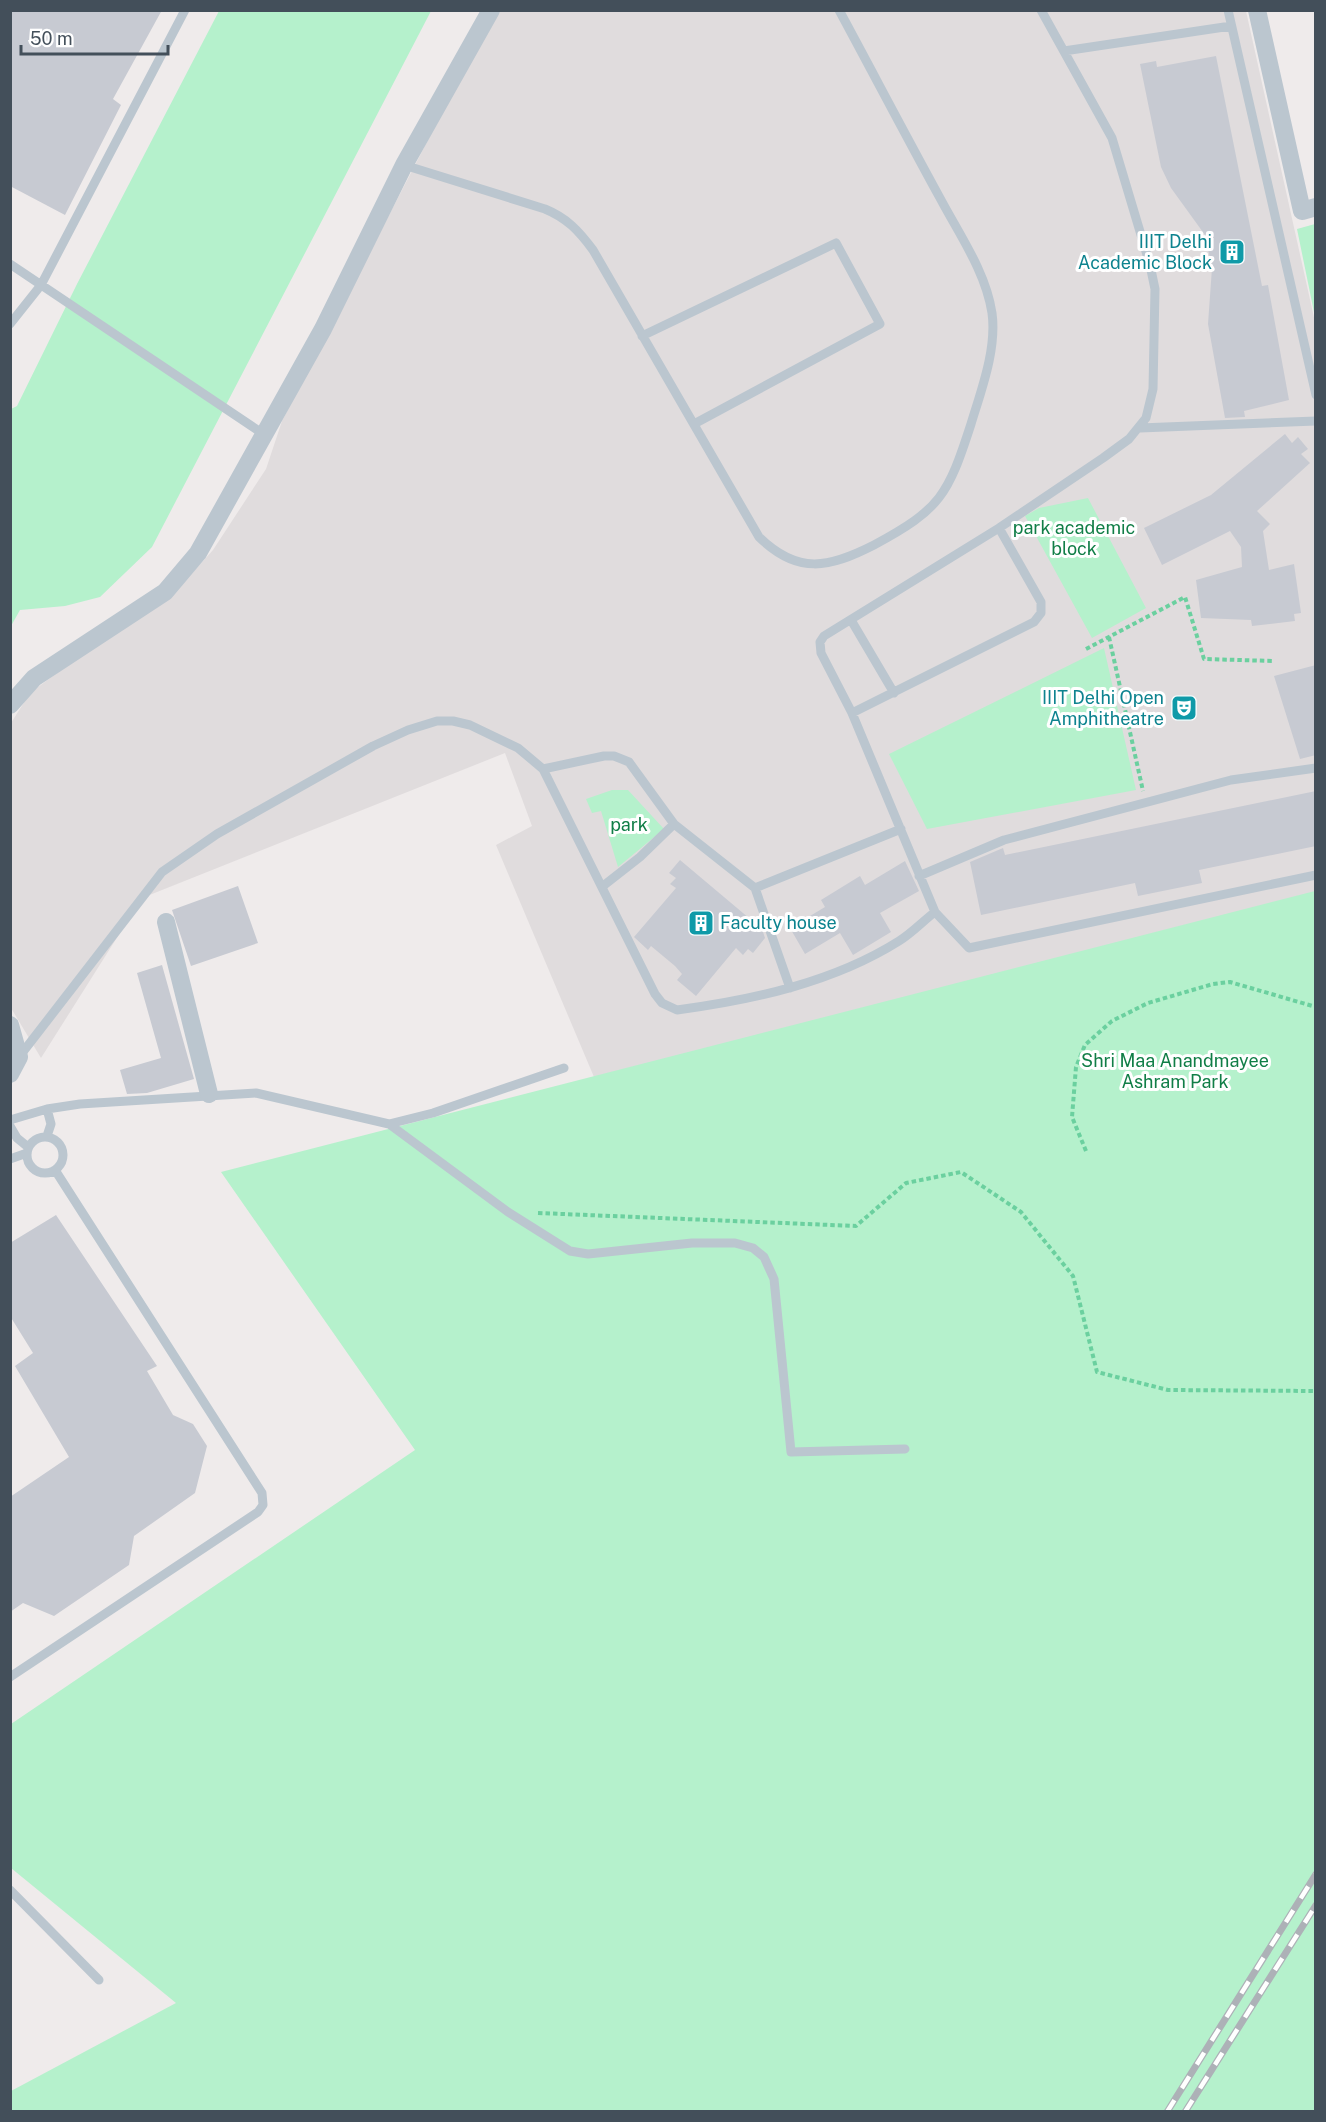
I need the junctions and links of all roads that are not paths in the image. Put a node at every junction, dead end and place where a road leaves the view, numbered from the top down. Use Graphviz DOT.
graph roads {
  1 [pos="185,10"];
  2 [pos="491,10"];
  3 [pos="839,10"];
  4 [pos="1041,10"];
  5 [pos="1228,10"];
  6 [pos="1257,10"];
  7 [pos="1232,26"];
  8 [pos="1064,51"];
  9 [pos="404,165"];
  10 [pos="1316,207"];
  11 [pos="10,264"];
  12 [pos="41,285"];
  13 [pos="10,324"];
  14 [pos="642,336"];
  15 [pos="1316,395"];
  16 [pos="1316,421"];
  17 [pos="694,424"];
  18 [pos="1140,428"];
  19 [pos="265,435"];
  20 [pos="999,528"];
  21 [pos="851,620"];
  22 [pos="894,693"];
  23 [pos="10,705"];
  24 [pos="852,713"];
  25 [pos="1316,768"];
  26 [pos="543,769"];
  27 [pos="674,824"];
  28 [pos="901,829"];
  29 [pos="1316,875"];
  30 [pos="919,876"];
  31 [pos="603,886"];
  32 [pos="755,888"];
  33 [pos="934,912"];
  34 [pos="166,922"];
  35 [pos="790,988"];
  36 [pos="10,1025"];
  37 [pos="19,1058"];
  38 [pos="564,1068"];
  39 [pos="10,1074"];
  40 [pos="209,1094"];
  41 [pos="47,1109"];
  42 [pos="10,1120"];
  43 [pos="389,1124"];
  44 [pos="10,1126"];
  45 [pos="47,1136"];
  46 [pos="28,1150"];
  47 [pos="10,1159"];
  48 [pos="55,1170"];
  49 [pos="905,1449"];
  50 [pos="10,1677"];
  51 [pos="10,1890"];
  52 [pos="99,1980"];
  1 -- 12 [label="lane"];
  2 -- 9 [label="street"];
  3 -- 17 [label="lane"];
  4 -- 8 [label="lane"];
  5 -- 7 [label="lane"];
  6 -- 10 [label="street"];
  7 -- 8 [label="lane"];
  7 -- 15 [label="lane"];
  8 -- 18 [label="lane"];
  9 -- 14 [label="lane"];
  9 -- 19 [label="street"];
  11 -- 12 [label="lane"];
  12 -- 13 [label="lane"];
  12 -- 19 [label="lane"];
  14 -- 17 [label="lane"];
  14 -- 17 [label="lane"];
  16 -- 18 [label="lane"];
  18 -- 20 [label="lane"];
  19 -- 23 [label="street"];
  20 -- 21 [label="lane"];
  20 -- 22 [label="lane"];
  21 -- 22 [label="lane"];
  21 -- 24 [label="lane"];
  22 -- 24 [label="lane"];
  24 -- 28 [label="lane"];
  25 -- 30 [label="lane"];
  26 -- 27 [label="lane"];
  26 -- 31 [label="lane"];
  26 -- 37 [label="lane"];
  27 -- 31 [label="lane"];
  27 -- 32 [label="lane"];
  28 -- 30 [label="lane"];
  28 -- 32 [label="lane"];
  29 -- 33 [label="lane"];
  30 -- 33 [label="lane"];
  31 -- 35 [label="lane"];
  32 -- 35 [label="lane"];
  33 -- 35 [label="lane"];
  34 -- 40 [label="street"];
  36 -- 37 [label="street"];
  37 -- 39 [label="street"];
  38 -- 43 [label="lane"];
  40 -- 41 [label="lane"];
  40 -- 43 [label="lane"];
  41 -- 42 [label="lane"];
  41 -- 45 [label="lane"];
  43 -- 49 [label="lane"];
  44 -- 46 [label="lane"];
  45 -- 46 [label="lane"];
  45 -- 48 [label="lane"];
  46 -- 47 [label="lane"];
  46 -- 48 [label="lane"];
  48 -- 50 [label="lane"];
  51 -- 52 [label="lane"];
}
